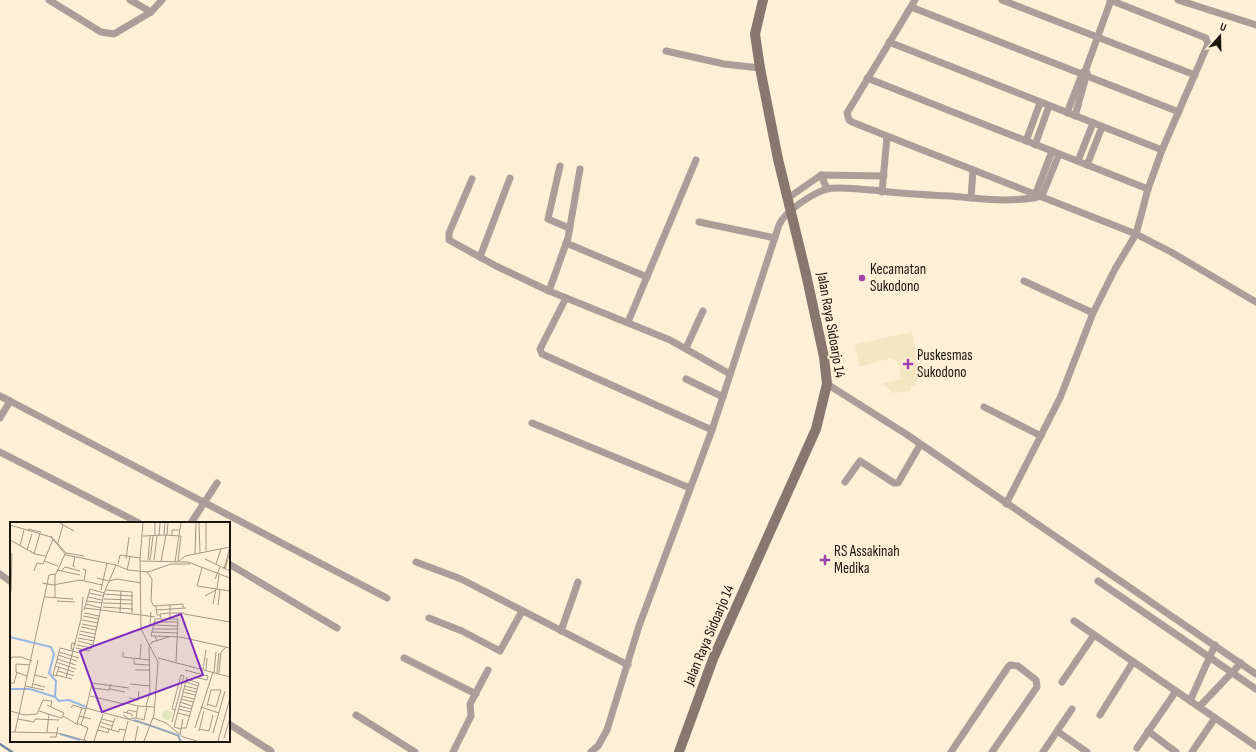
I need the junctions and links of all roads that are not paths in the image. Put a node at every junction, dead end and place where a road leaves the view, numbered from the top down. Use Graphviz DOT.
graph roads {
  1 [pos="49,0"];
  2 [pos="130,0"];
  3 [pos="162,0"];
  4 [pos="763,0"];
  5 [pos="915,0"];
  6 [pos="1002,0"];
  7 [pos="1110,0"];
  8 [pos="1178,0"];
  9 [pos="911,7"];
  10 [pos="151,12"];
  11 [pos="1256,25"];
  12 [pos="1098,38"];
  13 [pos="889,42"];
  14 [pos="666,51"];
  15 [pos="760,68"];
  16 [pos="1085,73"];
  17 [pos="1195,75"];
  18 [pos="868,78"];
  19 [pos="1040,102"];
  20 [pos="1049,106"];
  21 [pos="1179,112"];
  22 [pos="1067,113"];
  23 [pos="1075,116"];
  24 [pos="1093,123"];
  25 [pos="1102,127"];
  26 [pos="888,136"];
  27 [pos="1026,141"];
  28 [pos="1035,144"];
  29 [pos="1162,150"];
  30 [pos="1052,151"];
  31 [pos="1059,154"];
  32 [pos="696,160"];
  33 [pos="1078,161"];
  34 [pos="1087,165"];
  35 [pos="560,166"];
  36 [pos="580,169"];
  37 [pos="973,170"];
  38 [pos="820,175"];
  39 [pos="866,176"];
  40 [pos="884,176"];
  41 [pos="510,178"];
  42 [pos="472,179"];
  43 [pos="827,189"];
  44 [pos="865,189"];
  45 [pos="1148,189"];
  46 [pos="882,192"];
  47 [pos="1037,196"];
  48 [pos="788,198"];
  49 [pos="971,198"];
  50 [pos="791,210"];
  51 [pos="699,222"];
  52 [pos="569,228"];
  53 [pos="1136,234"];
  54 [pos="775,238"];
  55 [pos="566,243"];
  56 [pos="480,257"];
  57 [pos="646,277"];
  58 [pos="1024,281"];
  59 [pos="549,291"];
  60 [pos="566,298"];
  61 [pos="1256,302"];
  62 [pos="703,311"];
  63 [pos="1093,313"];
  64 [pos="628,322"];
  65 [pos="686,348"];
  66 [pos="730,374"];
  67 [pos="686,379"];
  68 [pos="827,384"];
  69 [pos="0,396"];
  70 [pos="723,397"];
  71 [pos="10,401"];
  72 [pos="984,407"];
  73 [pos="0,418"];
  74 [pos="532,423"];
  75 [pos="712,430"];
  76 [pos="1041,436"];
  77 [pos="920,445"];
  78 [pos="0,452"];
  79 [pos="845,482"];
  80 [pos="217,483"];
  81 [pos="690,488"];
  82 [pos="203,503"];
  83 [pos="1006,504"];
  84 [pos="137,522"];
  85 [pos="192,522"];
  86 [pos="416,562"];
  87 [pos="230,565"];
  88 [pos="0,574"];
  89 [pos="10,581"];
  90 [pos="1098,581"];
  91 [pos="578,582"];
  92 [pos="387,598"];
  93 [pos="522,611"];
  94 [pos="429,618"];
  95 [pos="1074,621"];
  96 [pos="337,628"];
  97 [pos="560,631"];
  98 [pos="1094,635"];
  99 [pos="1215,645"];
  100 [pos="404,658"];
  101 [pos="1209,658"];
  102 [pos="1133,662"];
  103 [pos="1241,663"];
  104 [pos="628,665"];
  105 [pos="488,670"];
  106 [pos="1232,673"];
  107 [pos="1256,674"];
  108 [pos="1062,682"];
  109 [pos="1256,689"];
  110 [pos="1176,691"];
  111 [pos="476,694"];
  112 [pos="1190,701"];
  113 [pos="1199,707"];
  114 [pos="1072,709"];
  115 [pos="356,715"];
  116 [pos="1100,715"];
  117 [pos="1215,718"];
  118 [pos="230,725"];
  119 [pos="1057,731"];
  120 [pos="1148,731"];
  121 [pos="1256,746"];
  122 [pos="1137,748"];
  123 [pos="271,751"];
  124 [pos="415,752"];
  125 [pos="453,752"];
  126 [pos="591,752"];
  127 [pos="679,752"];
  128 [pos="951,752"];
  129 [pos="992,752"];
  130 [pos="1043,752"];
  131 [pos="1087,752"];
  132 [pos="1176,752"];
  133 [pos="1192,752"];
  1 -- 10 [label="street"];
  2 -- 10 [label="street"];
  3 -- 10 [label="street"];
  4 -- 15 [label="main road, Jalan Raya Sidoarjo 14"];
  5 -- 9 [label="street"];
  6 -- 12 [label="street"];
  7 -- 12 [label="street"];
  7 -- 17 [label="street"];
  8 -- 11 [label="street"];
  9 -- 13 [label="street"];
  9 -- 16 [label="street"];
  12 -- 16 [label="street"];
  12 -- 17 [label="street"];
  13 -- 18 [label="street"];
  13 -- 19 [label="street"];
  14 -- 15 [label="street"];
  15 -- 48 [label="main road, Jalan Raya Sidoarjo 14"];
  16 -- 21 [label="street"];
  16 -- 22 [label="street"];
  16 -- 23 [label="street"];
  17 -- 21 [label="street"];
  18 -- 26 [label="street"];
  18 -- 27 [label="street"];
  19 -- 20 [label="street"];
  19 -- 27 [label="street"];
  20 -- 22 [label="street"];
  20 -- 28 [label="street"];
  21 -- 29 [label="street"];
  22 -- 23 [label="street"];
  23 -- 24 [label="street"];
  24 -- 25 [label="street"];
  24 -- 33 [label="street"];
  25 -- 29 [label="street"];
  25 -- 34 [label="street"];
  26 -- 37 [label="street"];
  26 -- 40 [label="street"];
  27 -- 28 [label="street"];
  28 -- 30 [label="street"];
  29 -- 45 [label="street"];
  30 -- 31 [label="street"];
  30 -- 47 [label="street"];
  31 -- 33 [label="street"];
  31 -- 47 [label="street"];
  32 -- 57 [label="street"];
  33 -- 34 [label="street"];
  34 -- 45 [label="street"];
  35 -- 52 [label="street"];
  36 -- 52 [label="street"];
  37 -- 47 [label="street"];
  37 -- 49 [label="street"];
  38 -- 39 [label="street"];
  38 -- 43 [label="street"];
  38 -- 48 [label="street"];
  39 -- 40 [label="street"];
  39 -- 44 [label="street"];
  40 -- 46 [label="street"];
  41 -- 56 [label="street"];
  42 -- 56 [label="street"];
  43 -- 44 [label="street"];
  43 -- 50 [label="street"];
  44 -- 46 [label="street"];
  45 -- 53 [label="street"];
  46 -- 49 [label="street"];
  47 -- 49 [label="street"];
  47 -- 53 [label="street"];
  48 -- 50 [label="main road, Jalan Raya Sidoarjo 14"];
  50 -- 54 [label="street"];
  50 -- 68 [label="main road, Jalan Raya Sidoarjo 14"];
  51 -- 54 [label="street"];
  52 -- 55 [label="street"];
  53 -- 61 [label="street"];
  53 -- 63 [label="street"];
  54 -- 66 [label="street"];
  55 -- 57 [label="street"];
  55 -- 59 [label="street"];
  56 -- 59 [label="street"];
  57 -- 64 [label="street"];
  58 -- 63 [label="street"];
  59 -- 60 [label="street"];
  60 -- 64 [label="street"];
  60 -- 75 [label="street"];
  62 -- 65 [label="street"];
  63 -- 76 [label="street"];
  64 -- 65 [label="street"];
  65 -- 66 [label="street"];
  66 -- 70 [label="street"];
  67 -- 70 [label="street"];
  68 -- 77 [label="street"];
  68 -- 127 [label="main road, Jalan Raya Sidoarjo 14"];
  69 -- 71 [label="street"];
  70 -- 75 [label="street"];
  71 -- 73 [label="street"];
  71 -- 82 [label="street"];
  72 -- 76 [label="street"];
  74 -- 81 [label="street"];
  75 -- 81 [label="street"];
  76 -- 83 [label="street"];
  77 -- 79 [label="street"];
  77 -- 83 [label="street"];
  78 -- 84 [label="street"];
  80 -- 82 [label="street"];
  81 -- 104 [label="street"];
  82 -- 85 [label="street"];
  82 -- 92 [label="street"];
  83 -- 99 [label="street"];
  86 -- 93 [label="street"];
  87 -- 96 [label="street"];
  88 -- 89 [label="street"];
  90 -- 101 [label="street"];
  91 -- 97 [label="street"];
  93 -- 94 [label="street"];
  93 -- 97 [label="street"];
  95 -- 98 [label="street"];
  97 -- 104 [label="street"];
  98 -- 102 [label="street"];
  98 -- 108 [label="street"];
  99 -- 101 [label="street"];
  99 -- 103 [label="street"];
  100 -- 111 [label="street"];
  101 -- 106 [label="street"];
  101 -- 112 [label="street"];
  102 -- 110 [label="street"];
  102 -- 116 [label="street"];
  103 -- 106 [label="street"];
  103 -- 107 [label="street"];
  104 -- 126 [label="street"];
  105 -- 111 [label="street"];
  106 -- 109 [label="street"];
  106 -- 113 [label="street"];
  110 -- 112 [label="street"];
  110 -- 120 [label="street"];
  111 -- 125 [label="street"];
  112 -- 113 [label="street"];
  113 -- 117 [label="street"];
  114 -- 119 [label="street"];
  115 -- 124 [label="street"];
  117 -- 121 [label="street"];
  117 -- 133 [label="street"];
  118 -- 123 [label="street"];
  119 -- 130 [label="street"];
  119 -- 131 [label="street"];
  120 -- 122 [label="street"];
  120 -- 132 [label="street"];
  128 -- 129 [label="street"];
}
